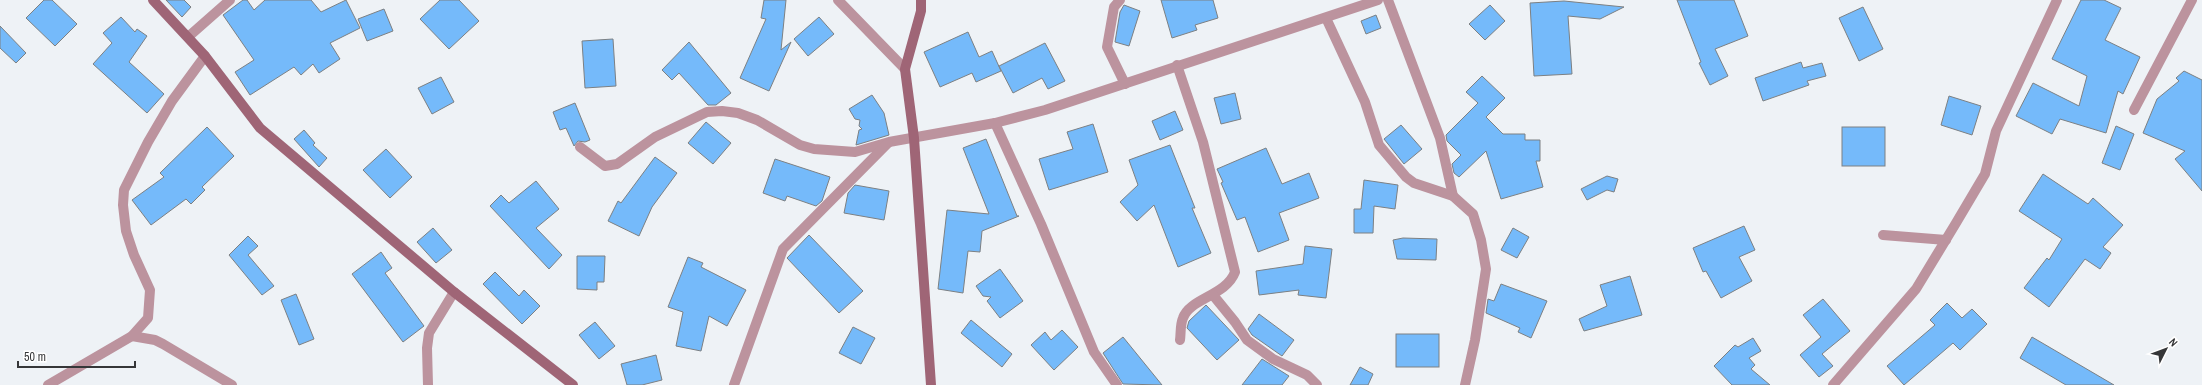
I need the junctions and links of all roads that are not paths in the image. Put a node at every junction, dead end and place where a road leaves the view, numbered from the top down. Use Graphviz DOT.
graph roads {
  1 [pos="153,0"];
  2 [pos="230,0"];
  3 [pos="838,0"];
  4 [pos="921,0"];
  5 [pos="1120,0"];
  6 [pos="1378,0"];
  7 [pos="1388,0"];
  8 [pos="2057,0"];
  9 [pos="2192,0"];
  10 [pos="1326,18"];
  11 [pos="188,37"];
  12 [pos="205,56"];
  13 [pos="1177,65"];
  14 [pos="905,69"];
  15 [pos="1126,84"];
  16 [pos="2134,110"];
  17 [pos="995,123"];
  18 [pos="914,138"];
  19 [pos="889,142"];
  20 [pos="580,147"];
  21 [pos="1453,196"];
  22 [pos="1883,235"];
  23 [pos="1946,240"];
  24 [pos="454,292"];
  25 [pos="1213,295"];
  26 [pos="148,318"];
  27 [pos="132,336"];
  28 [pos="147,338"];
  29 [pos="1180,340"];
  30 [pos="48,385"];
  31 [pos="232,385"];
  32 [pos="428,385"];
  33 [pos="573,385"];
  34 [pos="734,385"];
  35 [pos="931,385"];
  36 [pos="1117,385"];
  37 [pos="1317,385"];
  38 [pos="1465,385"];
  39 [pos="1833,385"];
  1 -- 11 [label="street"];
  2 -- 11 [label="street"];
  3 -- 14 [label="street"];
  4 -- 14 [label="street"];
  5 -- 15 [label="street"];
  6 -- 10 [label="street"];
  7 -- 21 [label="street"];
  8 -- 23 [label="street"];
  9 -- 16 [label="street"];
  10 -- 13 [label="street"];
  10 -- 21 [label="street"];
  11 -- 12 [label="street"];
  12 -- 24 [label="street"];
  12 -- 26 [label="street"];
  13 -- 15 [label="street"];
  13 -- 25 [label="street"];
  14 -- 18 [label="street"];
  15 -- 17 [label="street"];
  17 -- 18 [label="street"];
  17 -- 36 [label="street"];
  18 -- 19 [label="street"];
  18 -- 35 [label="street"];
  19 -- 20 [label="street"];
  19 -- 34 [label="street"];
  21 -- 38 [label="street"];
  22 -- 23 [label="street"];
  23 -- 39 [label="street"];
  24 -- 32 [label="street"];
  24 -- 33 [label="street"];
  25 -- 29 [label="street"];
  25 -- 37 [label="street"];
  26 -- 27 [label="street"];
  26 -- 28 [label="street"];
  27 -- 28 [label="street"];
  27 -- 30 [label="street"];
  28 -- 31 [label="street"];
}
